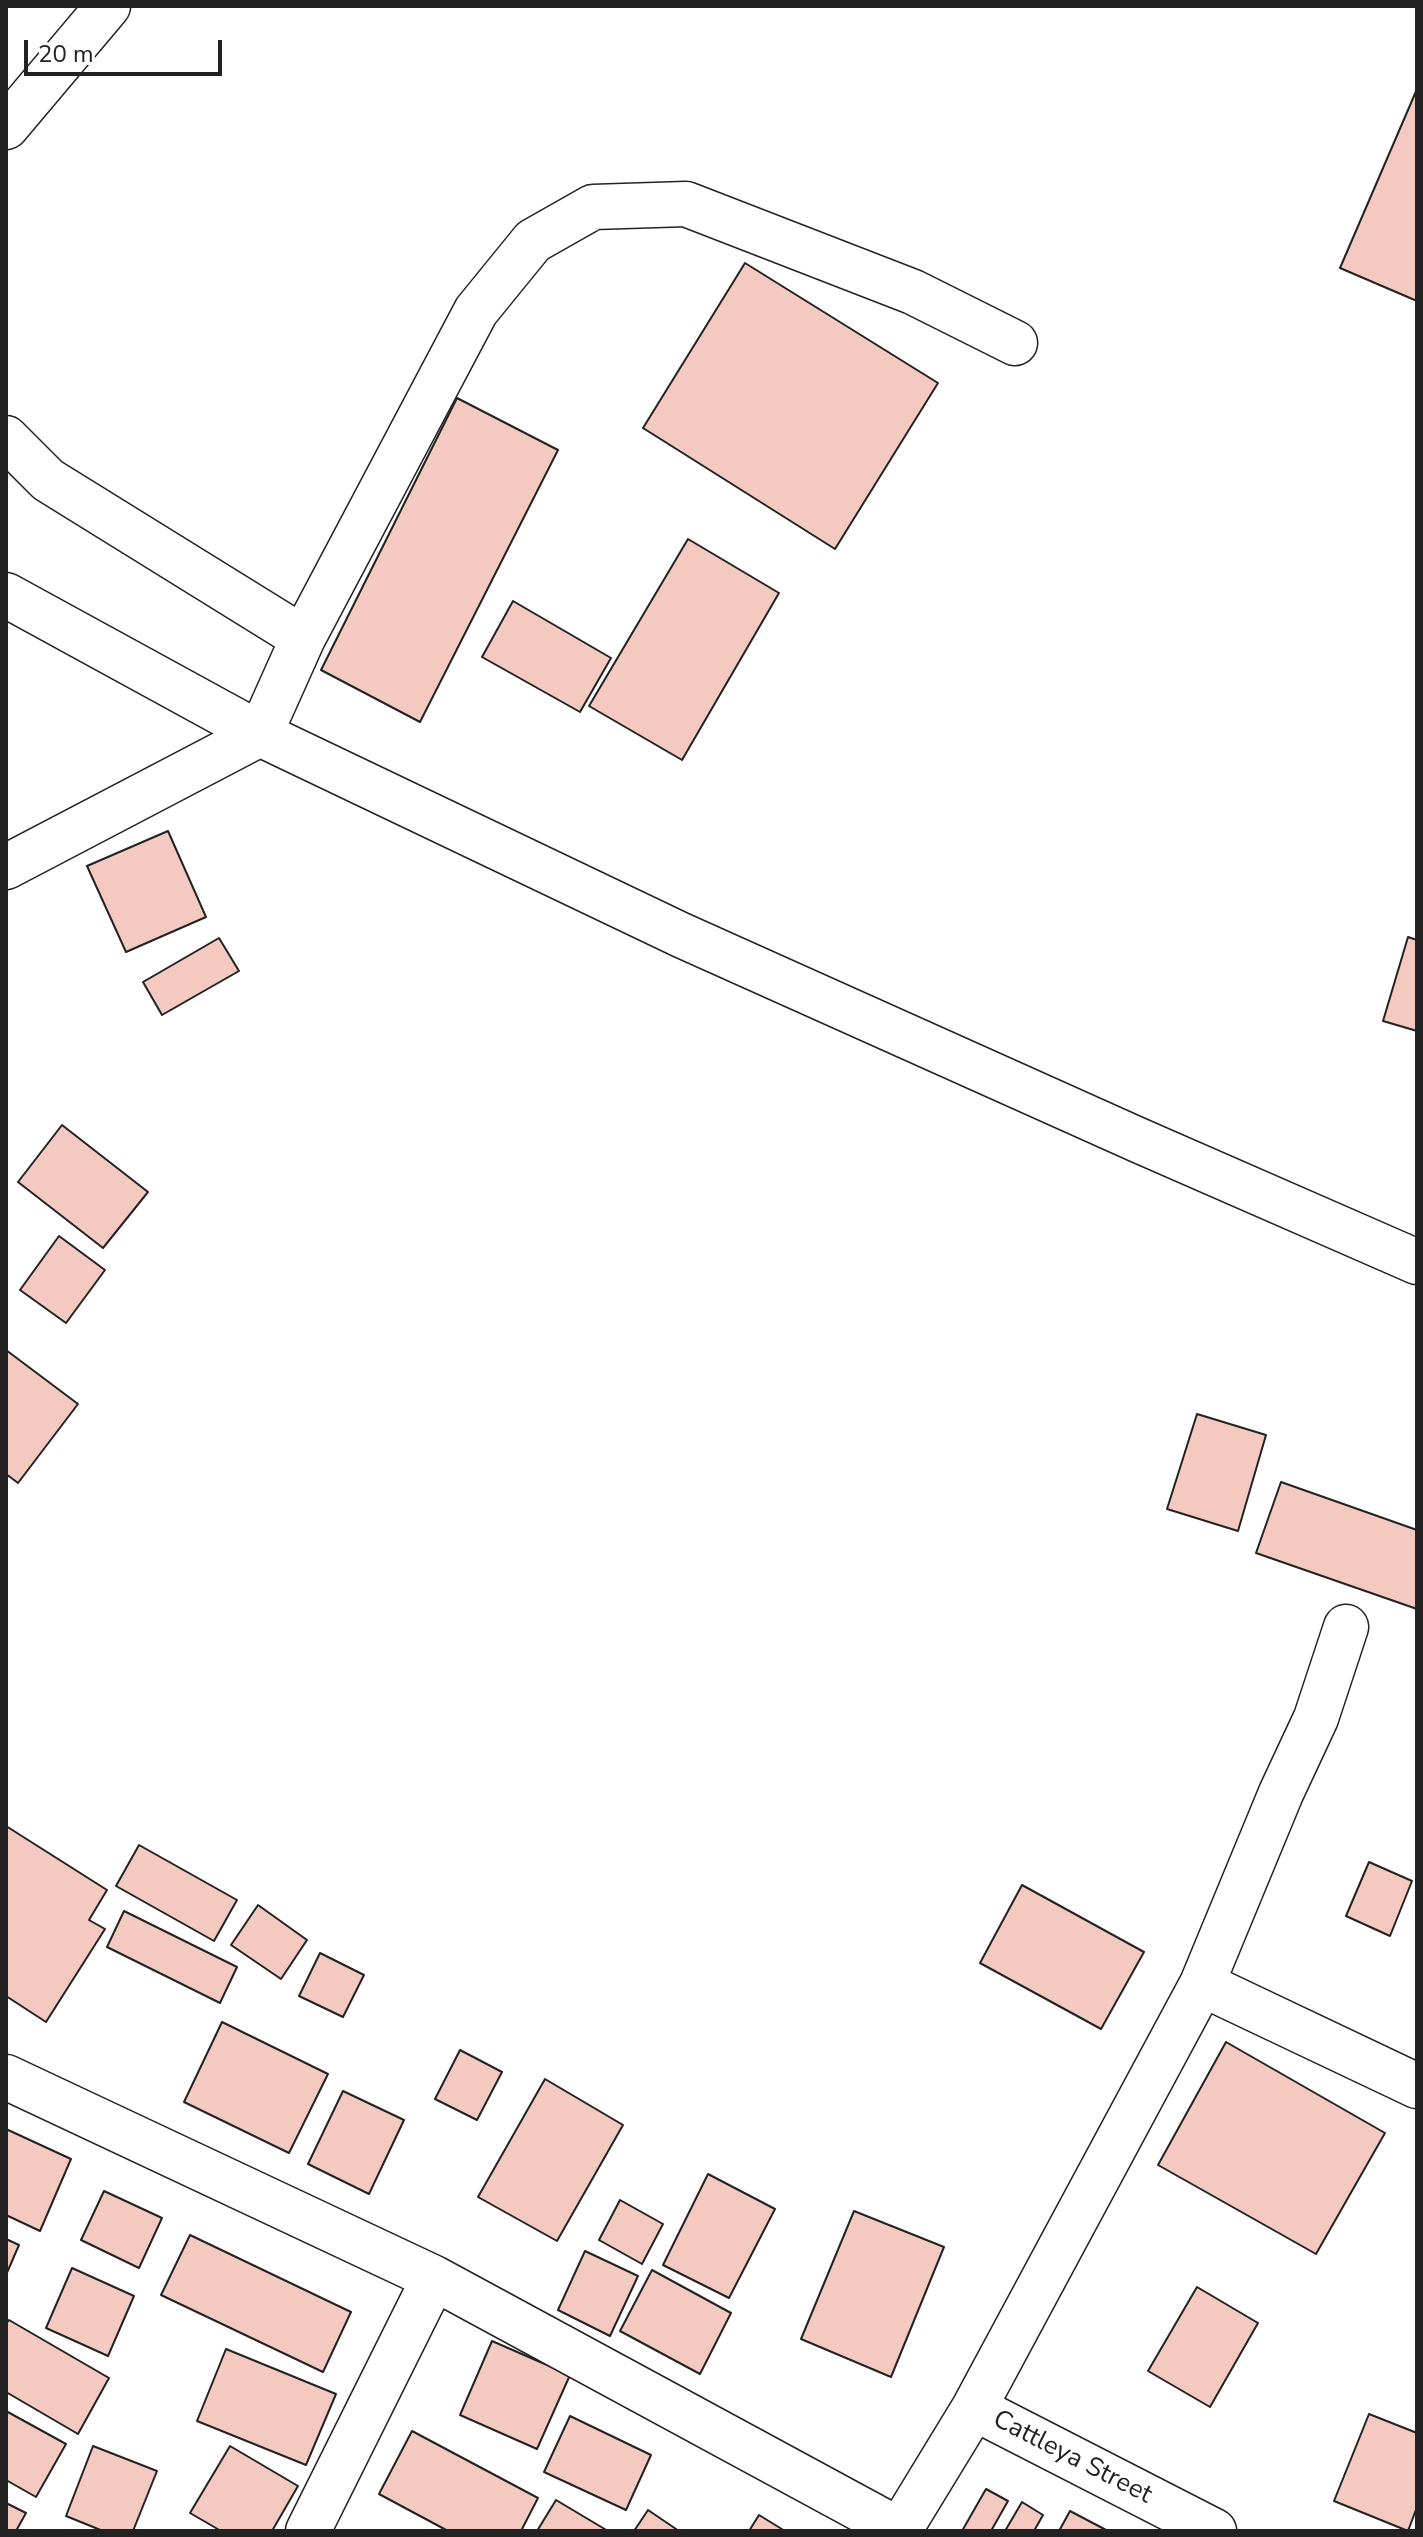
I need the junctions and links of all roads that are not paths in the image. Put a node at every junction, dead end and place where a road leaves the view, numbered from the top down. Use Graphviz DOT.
graph roads {
  1 [pos="108,6"];
  2 [pos="6,127"];
  3 [pos="1015,343"];
  4 [pos="6,438"];
  5 [pos="6,595"];
  6 [pos="303,638"];
  7 [pos="260,734"];
  8 [pos="6,867"];
  9 [pos="1417,1262"];
  10 [pos="1346,1627"];
  11 [pos="1202,1984"];
  12 [pos="6,2077"];
  13 [pos="1417,2086"];
  14 [pos="434,2278"];
  15 [pos="974,2408"];
  16 [pos="308,2531"];
  17 [pos="899,2531"];
  18 [pos="1214,2531"];
  1 -- 2 [label="street"];
  3 -- 6 [label="street"];
  4 -- 6 [label="street"];
  5 -- 7 [label="street"];
  6 -- 7 [label="street"];
  7 -- 8 [label="street"];
  7 -- 9 [label="street"];
  10 -- 11 [label="street"];
  11 -- 13 [label="street"];
  11 -- 15 [label="street"];
  12 -- 14 [label="street"];
  14 -- 16 [label="street"];
  14 -- 17 [label="street"];
  15 -- 17 [label="street"];
  15 -- 18 [label="street, Cattleya Street"];
}
